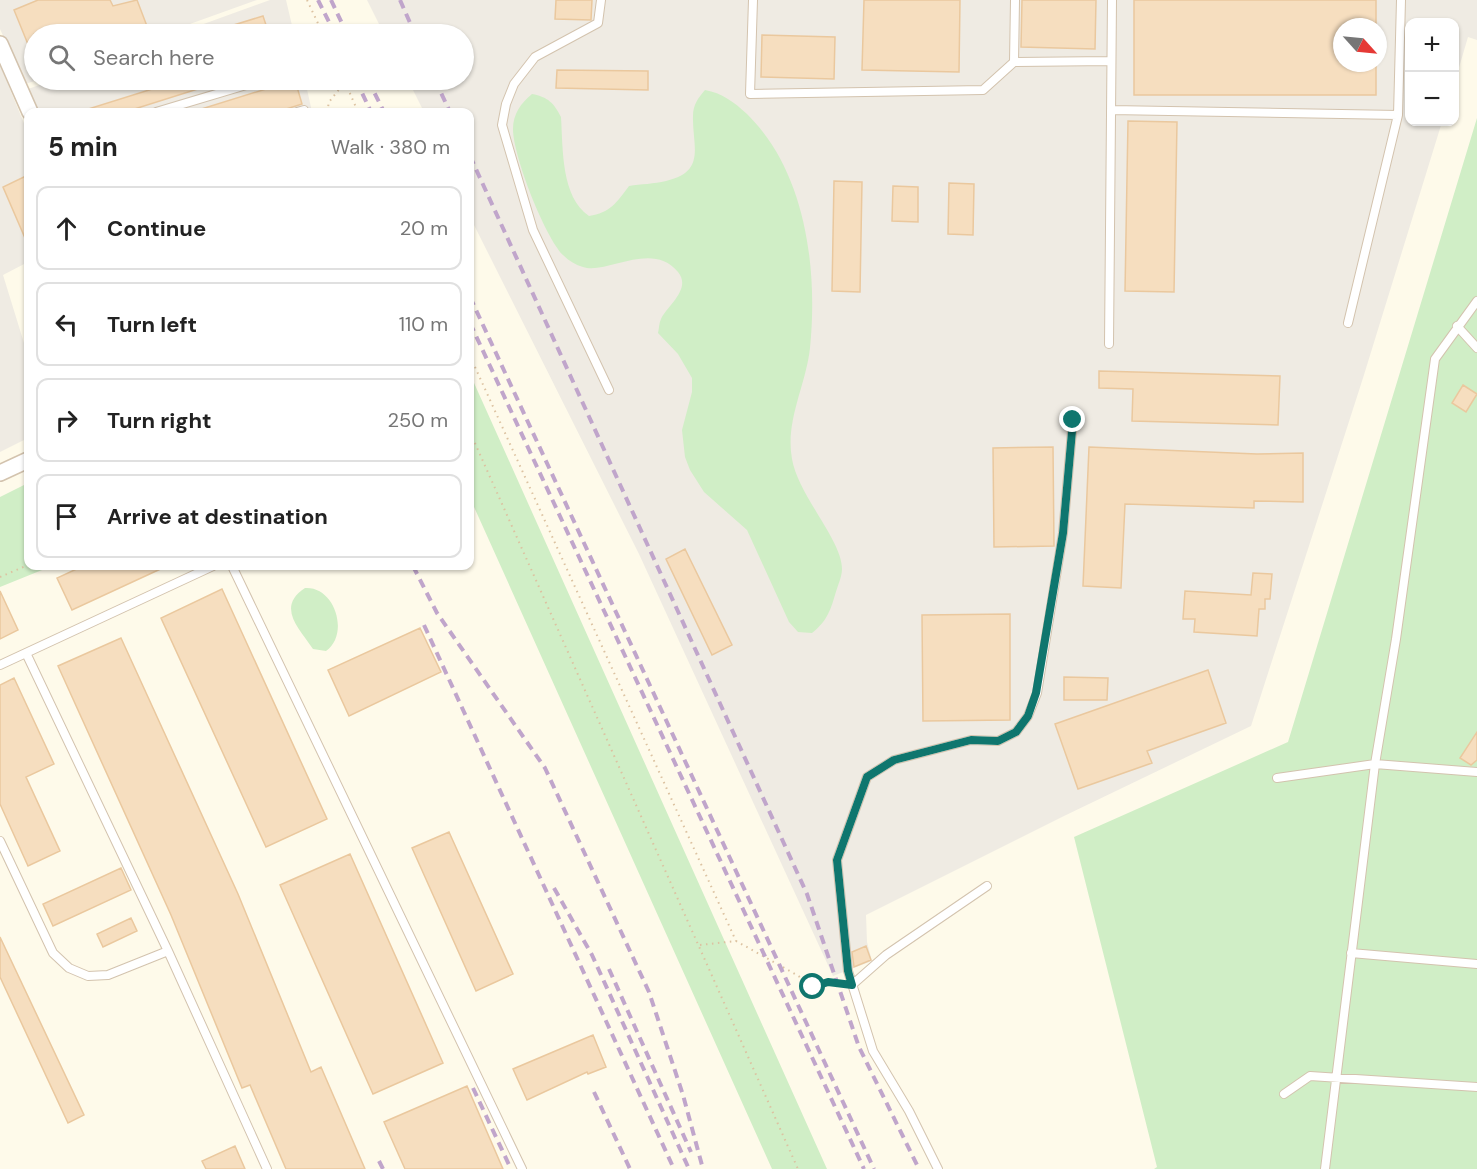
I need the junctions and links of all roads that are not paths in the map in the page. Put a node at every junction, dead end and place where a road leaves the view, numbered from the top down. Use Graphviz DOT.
graph roads {
  1 [pos="601,0"];
  2 [pos="753,0"];
  3 [pos="1015,0"];
  4 [pos="1112,0"];
  5 [pos="1401,0"];
  6 [pos="0,44"];
  7 [pos="1111,61"];
  8 [pos="1014,62"];
  9 [pos="230,90"];
  10 [pos="28,108"];
  11 [pos="169,108"];
  12 [pos="1111,110"];
  13 [pos="1398,115"];
  14 [pos="1477,301"];
  15 [pos="1348,323"];
  16 [pos="1458,326"];
  17 [pos="1109,344"];
  18 [pos="1477,348"];
  19 [pos="609,390"];
  20 [pos="1073,420"];
  21 [pos="24,462"];
  22 [pos="0,472"];
  23 [pos="204,570"];
  24 [pos="234,570"];
  25 [pos="26,653"];
  26 [pos="0,665"];
  27 [pos="1375,764"];
  28 [pos="1477,772"];
  29 [pos="1277,778"];
  30 [pos="0,842"];
  31 [pos="987,886"];
  32 [pos="168,951"];
  33 [pos="1351,953"];
  34 [pos="1477,963"];
  35 [pos="852,985"];
  36 [pos="1336,1077"];
  37 [pos="1477,1088"];
  38 [pos="1284,1094"];
  39 [pos="267,1169"];
  40 [pos="522,1169"];
  41 [pos="938,1169"];
  42 [pos="1324,1169"];
  1 -- 19 [label="lane"];
  2 -- 8 [label="lane"];
  3 -- 8 [label="lane"];
  4 -- 7 [label="lane"];
  5 -- 13 [label="lane"];
  6 -- 10 [label="street"];
  7 -- 8 [label="lane"];
  7 -- 12 [label="lane"];
  9 -- 11 [label="lane"];
  12 -- 13 [label="lane"];
  12 -- 17 [label="lane"];
  13 -- 15 [label="lane"];
  14 -- 16 [label="lane"];
  16 -- 18 [label="lane"];
  16 -- 27 [label="lane"];
  20 -- 35 [label="lane"];
  21 -- 22 [label="street"];
  23 -- 25 [label="lane"];
  24 -- 40 [label="lane"];
  25 -- 26 [label="lane"];
  25 -- 32 [label="lane"];
  27 -- 28 [label="lane"];
  27 -- 29 [label="lane"];
  27 -- 33 [label="lane"];
  30 -- 32 [label="lane"];
  31 -- 35 [label="lane"];
  32 -- 39 [label="lane"];
  33 -- 34 [label="lane"];
  33 -- 36 [label="lane"];
  35 -- 41 [label="lane"];
  36 -- 37 [label="lane"];
  36 -- 38 [label="lane"];
  36 -- 42 [label="lane"];
}
